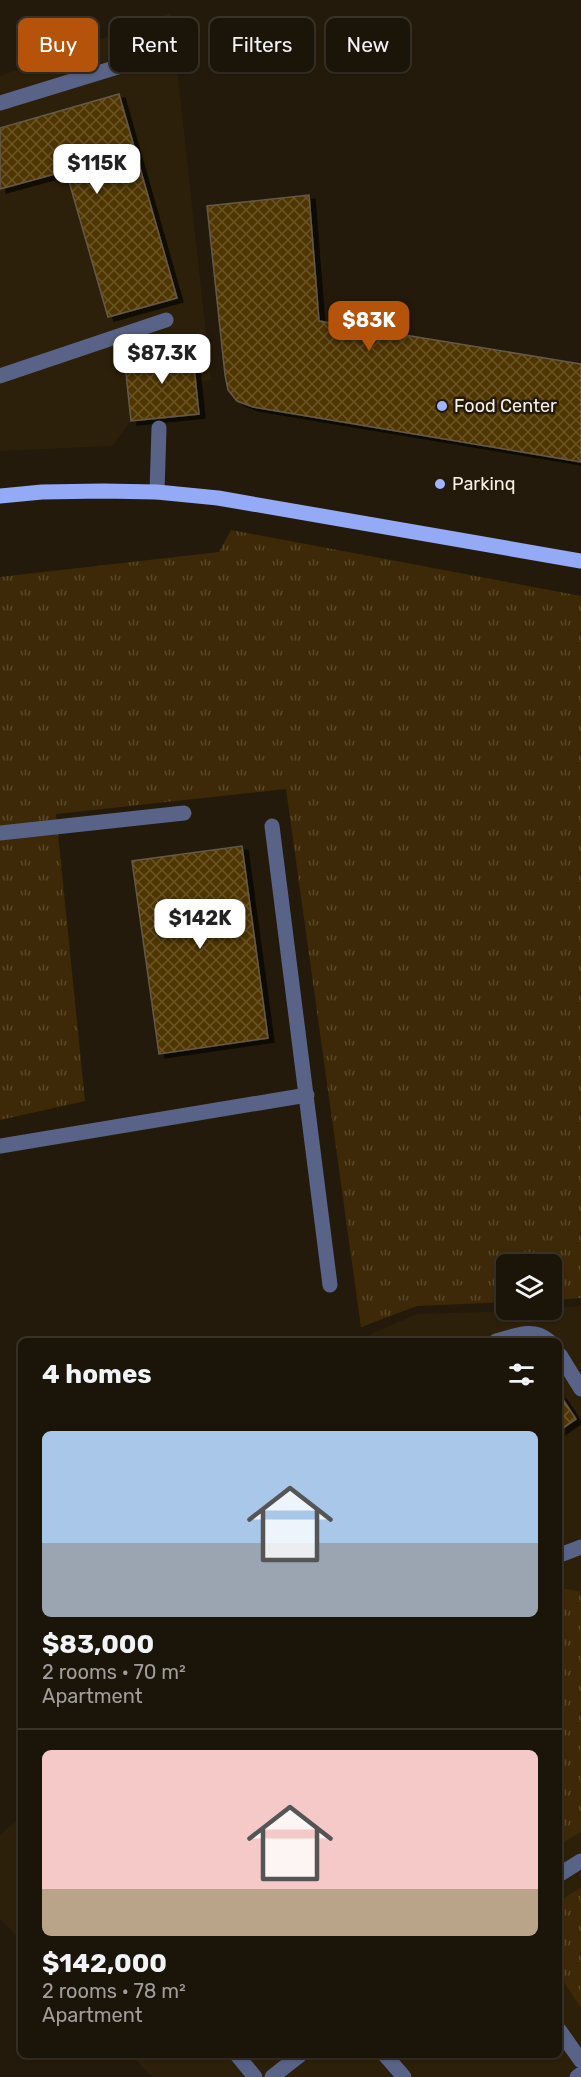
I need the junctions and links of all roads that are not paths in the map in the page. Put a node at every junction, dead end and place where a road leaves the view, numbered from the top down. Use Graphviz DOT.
graph roads {
  1 [pos="110,69"];
  2 [pos="0,103"];
  3 [pos="166,320"];
  4 [pos="0,376"];
  5 [pos="159,428"];
  6 [pos="157,492"];
  7 [pos="0,496"];
  8 [pos="581,561"];
  9 [pos="184,813"];
  10 [pos="273,826"];
  11 [pos="0,833"];
  12 [pos="307,1095"];
  13 [pos="0,1146"];
  14 [pos="330,1285"];
  15 [pos="508,1338"];
  16 [pos="546,1338"];
  17 [pos="562,1358"];
  18 [pos="581,1389"];
  19 [pos="581,1547"];
  20 [pos="562,1554"];
  21 [pos="581,1861"];
  22 [pos="562,1873"];
  23 [pos="562,2034"];
  24 [pos="239,2058"];
  25 [pos="296,2058"];
  26 [pos="388,2058"];
  27 [pos="581,2061"];
  28 [pos="581,2074"];
  29 [pos="255,2077"];
  30 [pos="272,2077"];
  31 [pos="404,2077"];
  32 [pos="577,2077"];
  1 -- 2 [label="lane"];
  3 -- 4 [label="lane"];
  5 -- 6 [label="lane"];
  6 -- 7 [label="main road"];
  6 -- 8 [label="main road"];
  9 -- 11 [label="lane"];
  10 -- 12 [label="lane"];
  12 -- 13 [label="lane"];
  12 -- 14 [label="lane"];
  15 -- 16 [label="lane"];
  17 -- 18 [label="lane"];
  19 -- 20 [label="lane"];
  21 -- 22 [label="lane"];
  23 -- 27 [label="lane"];
  24 -- 29 [label="lane"];
  25 -- 30 [label="lane"];
  26 -- 31 [label="lane"];
  28 -- 32 [label="lane"];
}
